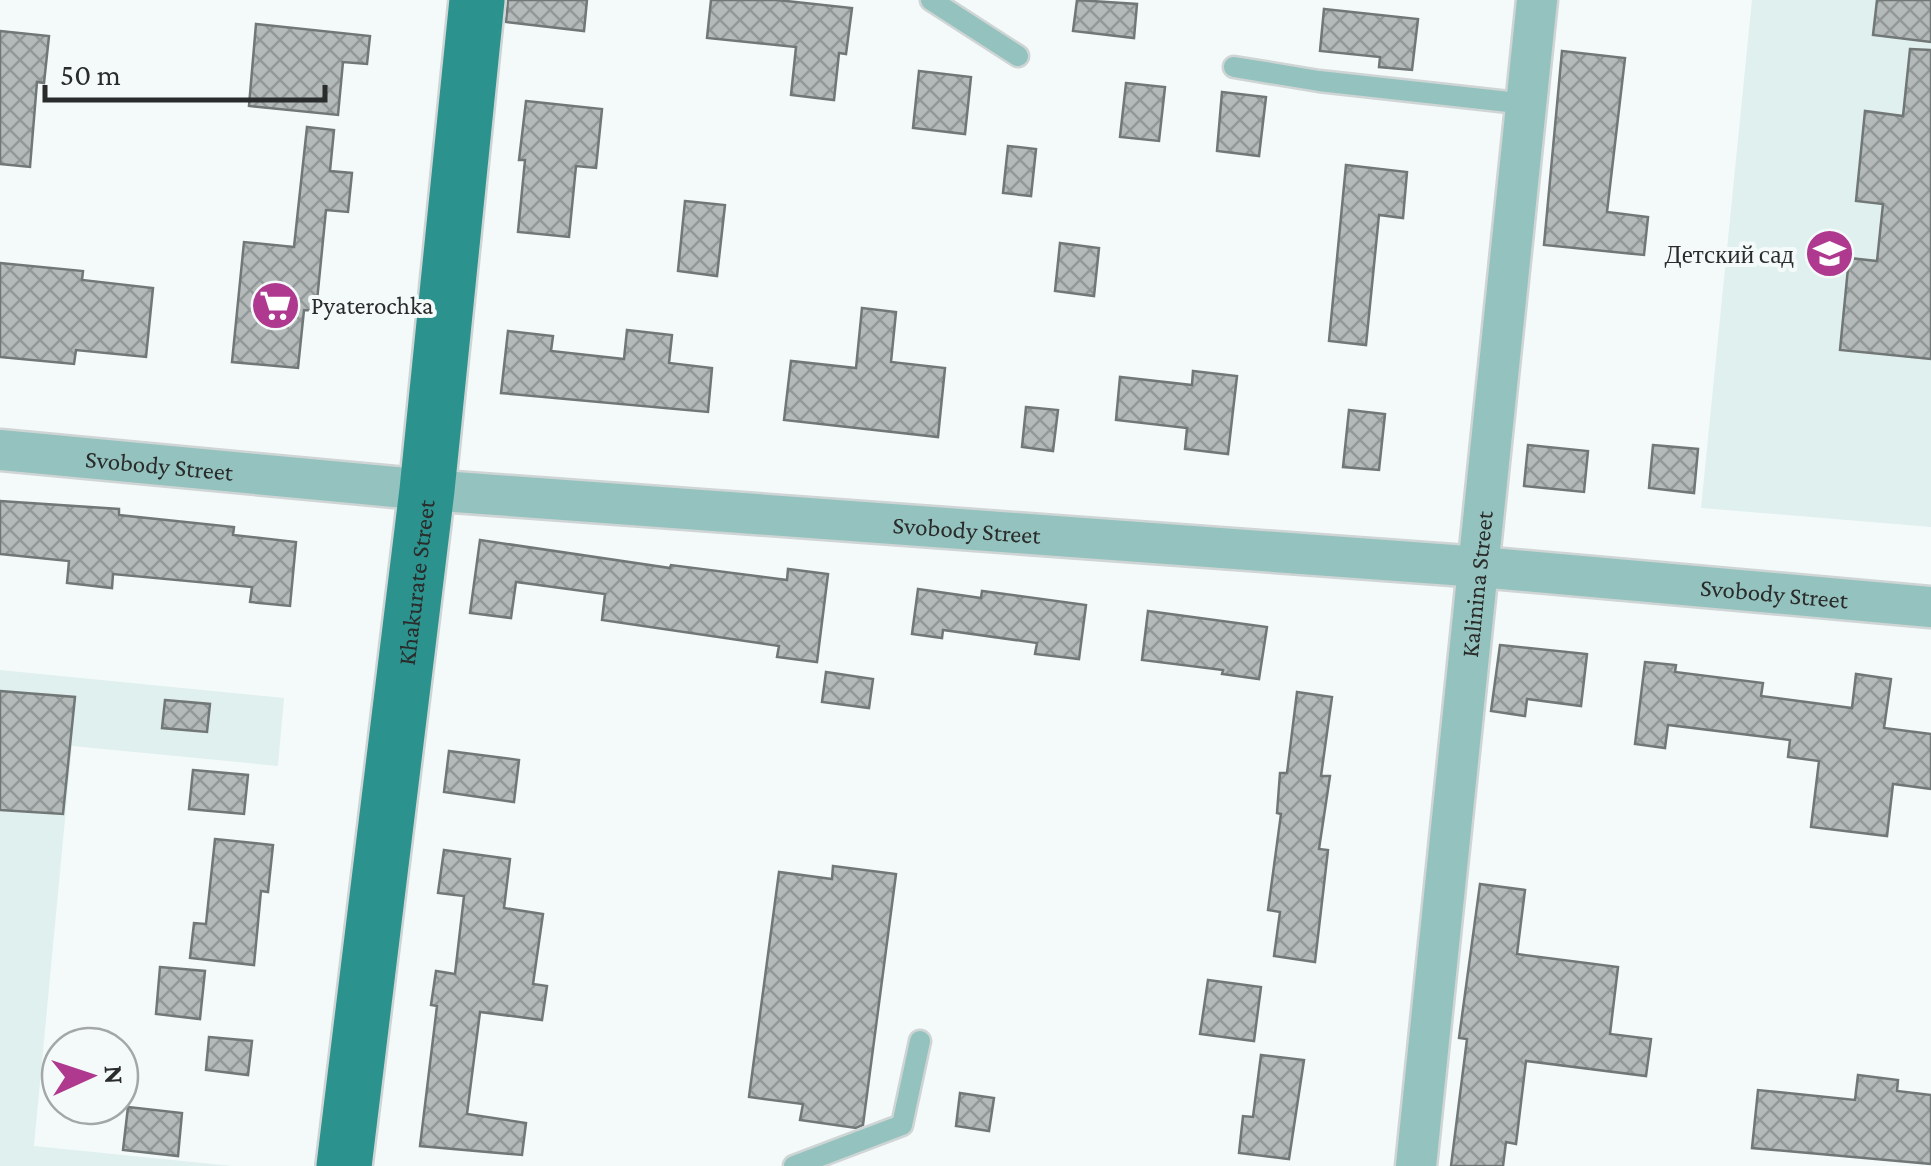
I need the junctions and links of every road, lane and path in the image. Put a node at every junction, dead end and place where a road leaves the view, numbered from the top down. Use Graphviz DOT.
graph roads {
  1 [pos="476,0"];
  2 [pos="931,0"];
  3 [pos="1538,0"];
  4 [pos="1018,56"];
  5 [pos="1234,67"];
  6 [pos="1527,104"];
  7 [pos="0,450"];
  8 [pos="426,490"];
  9 [pos="1480,568"];
  10 [pos="1931,608"];
  11 [pos="920,1041"];
  12 [pos="344,1166"];
  13 [pos="794,1166"];
  14 [pos="1416,1166"];
  1 -- 8 [label="main road, Khakurate Street"];
  2 -- 4 [label="lane"];
  3 -- 6 [label="street, Kalinina Street"];
  5 -- 6 [label="lane"];
  6 -- 9 [label="street, Kalinina Street"];
  7 -- 8 [label="street, Svobody Street"];
  8 -- 9 [label="street, Svobody Street"];
  8 -- 12 [label="main road, Khakurate Street"];
  9 -- 10 [label="street, Svobody Street"];
  9 -- 14 [label="street, Kalinina Street"];
  11 -- 13 [label="lane"];
}
